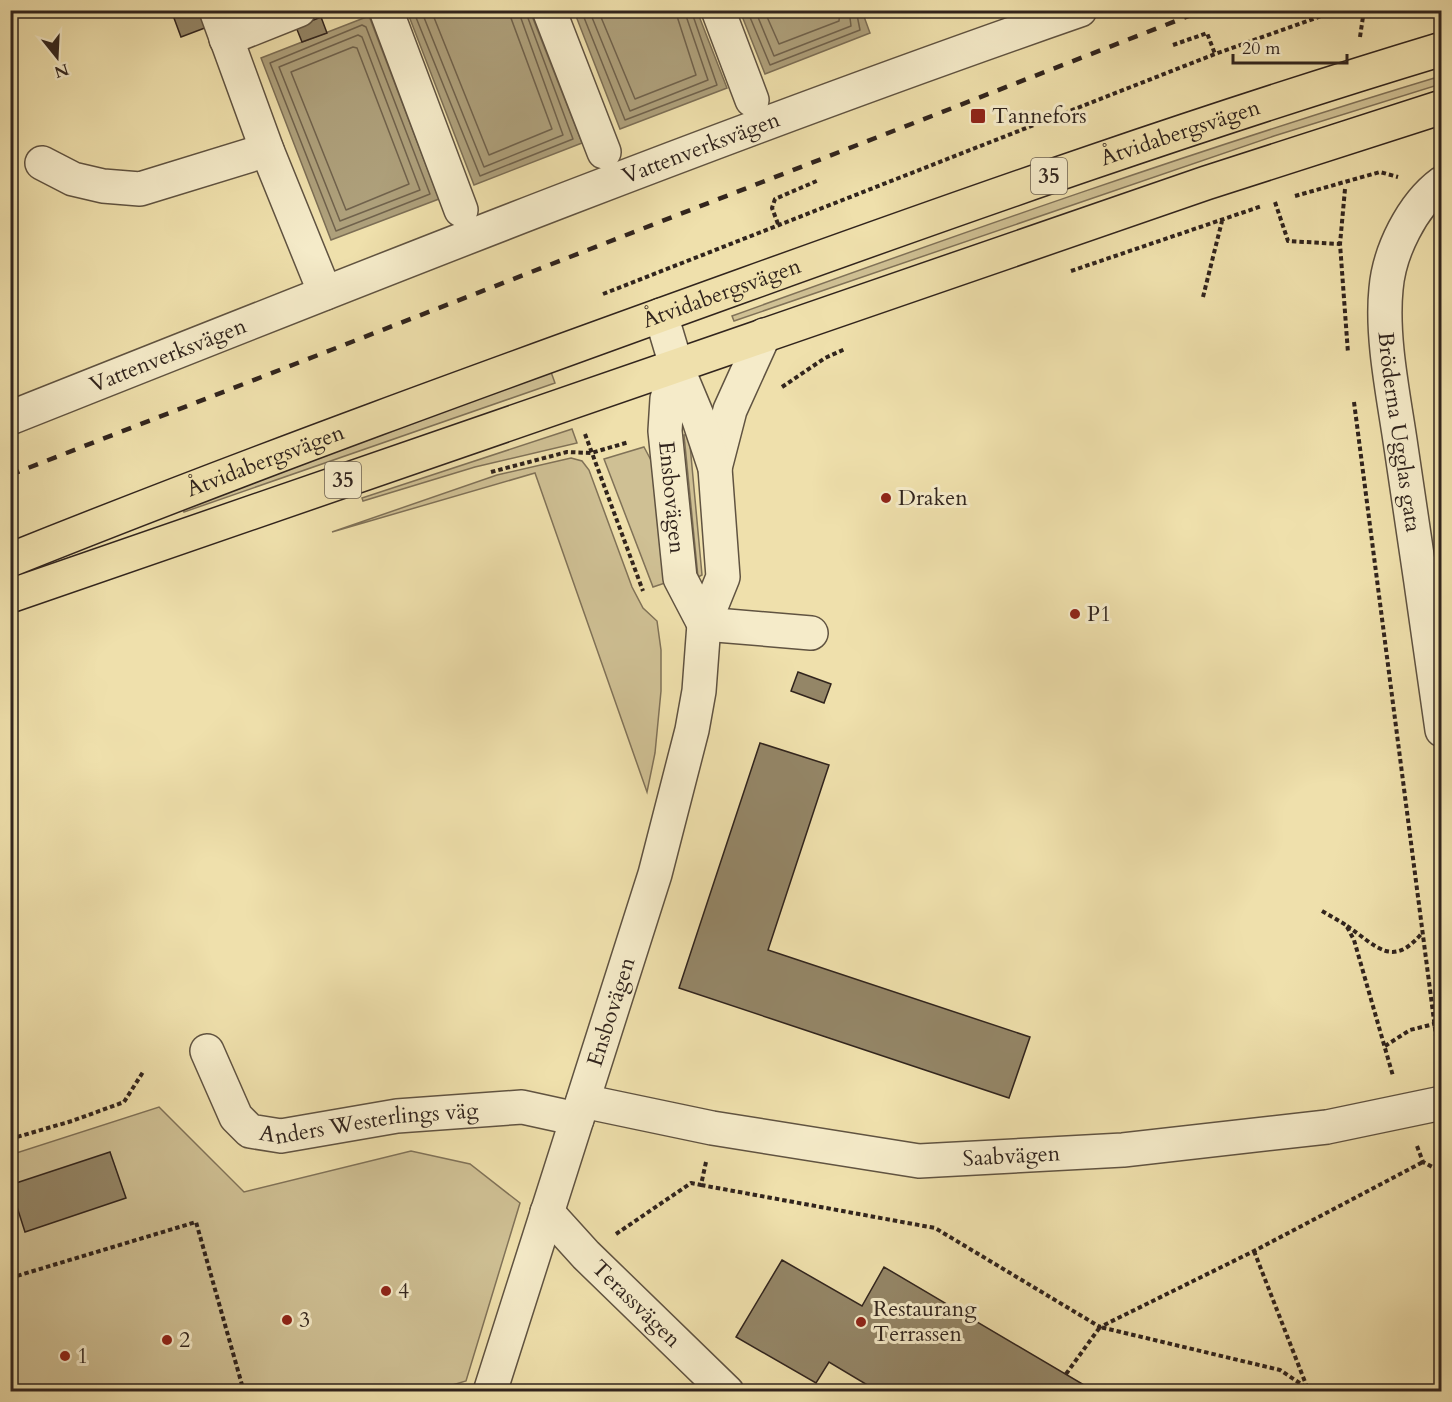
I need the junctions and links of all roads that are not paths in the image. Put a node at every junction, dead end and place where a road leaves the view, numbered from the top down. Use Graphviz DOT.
graph roads {
  1 [pos="298,10"];
  2 [pos="386,10"];
  3 [pos="549,10"];
  4 [pos="718,10"];
  5 [pos="1080,10"];
  6 [pos="221,25"];
  7 [pos="1442,49"];
  8 [pos="752,100"];
  9 [pos="1442,107"];
  10 [pos="267,150"];
  11 [pos="604,152"];
  12 [pos="42,163"];
  13 [pos="1434,189"];
  14 [pos="461,210"];
  15 [pos="325,293"];
  16 [pos="661,315"];
  17 [pos="764,335"];
  18 [pos="676,365"];
  19 [pos="10,418"];
  20 [pos="715,468"];
  21 [pos="10,560"];
  22 [pos="10,596"];
  23 [pos="704,624"];
  24 [pos="811,633"];
  25 [pos="1442,730"];
  26 [pos="207,1051"];
  27 [pos="1441,1088"];
  28 [pos="580,1110"];
  29 [pos="547,1212"];
  30 [pos="490,1392"];
  31 [pos="727,1392"];
  1 -- 6 [label="street"];
  2 -- 14 [label="street"];
  3 -- 11 [label="street"];
  4 -- 8 [label="street"];
  5 -- 15 [label="street, Vattenverksvägen"];
  6 -- 10 [label="street"];
  7 -- 16 [label="main road, Åtvidabergsvägen / 35"];
  9 -- 17 [label="main road, Åtvidabergsvägen / 35"];
  10 -- 12 [label="street"];
  10 -- 15 [label="street"];
  13 -- 25 [label="street, Bröderna Ugglas gata"];
  15 -- 19 [label="street, Vattenverksvägen"];
  16 -- 18 [label="street, Ensbovägen"];
  16 -- 21 [label="main road, Åtvidabergsvägen / 35"];
  17 -- 18 [label="main road, Åtvidabergsvägen / 35"];
  17 -- 20 [label="street, Ensbovägen"];
  18 -- 20 [label="street, Ensbovägen"];
  18 -- 22 [label="main road, Åtvidabergsvägen / 35"];
  18 -- 23 [label="street, Ensbovägen"];
  20 -- 23 [label="street, Ensbovägen"];
  23 -- 24 [label="street"];
  23 -- 28 [label="street, Ensbovägen"];
  26 -- 28 [label="street, Anders Westerlings väg"];
  27 -- 28 [label="street, Saabvägen"];
  28 -- 29 [label="street, Ensbovägen"];
  29 -- 30 [label="street, Ensbovägen"];
  29 -- 31 [label="street, Terassvägen"];
}
